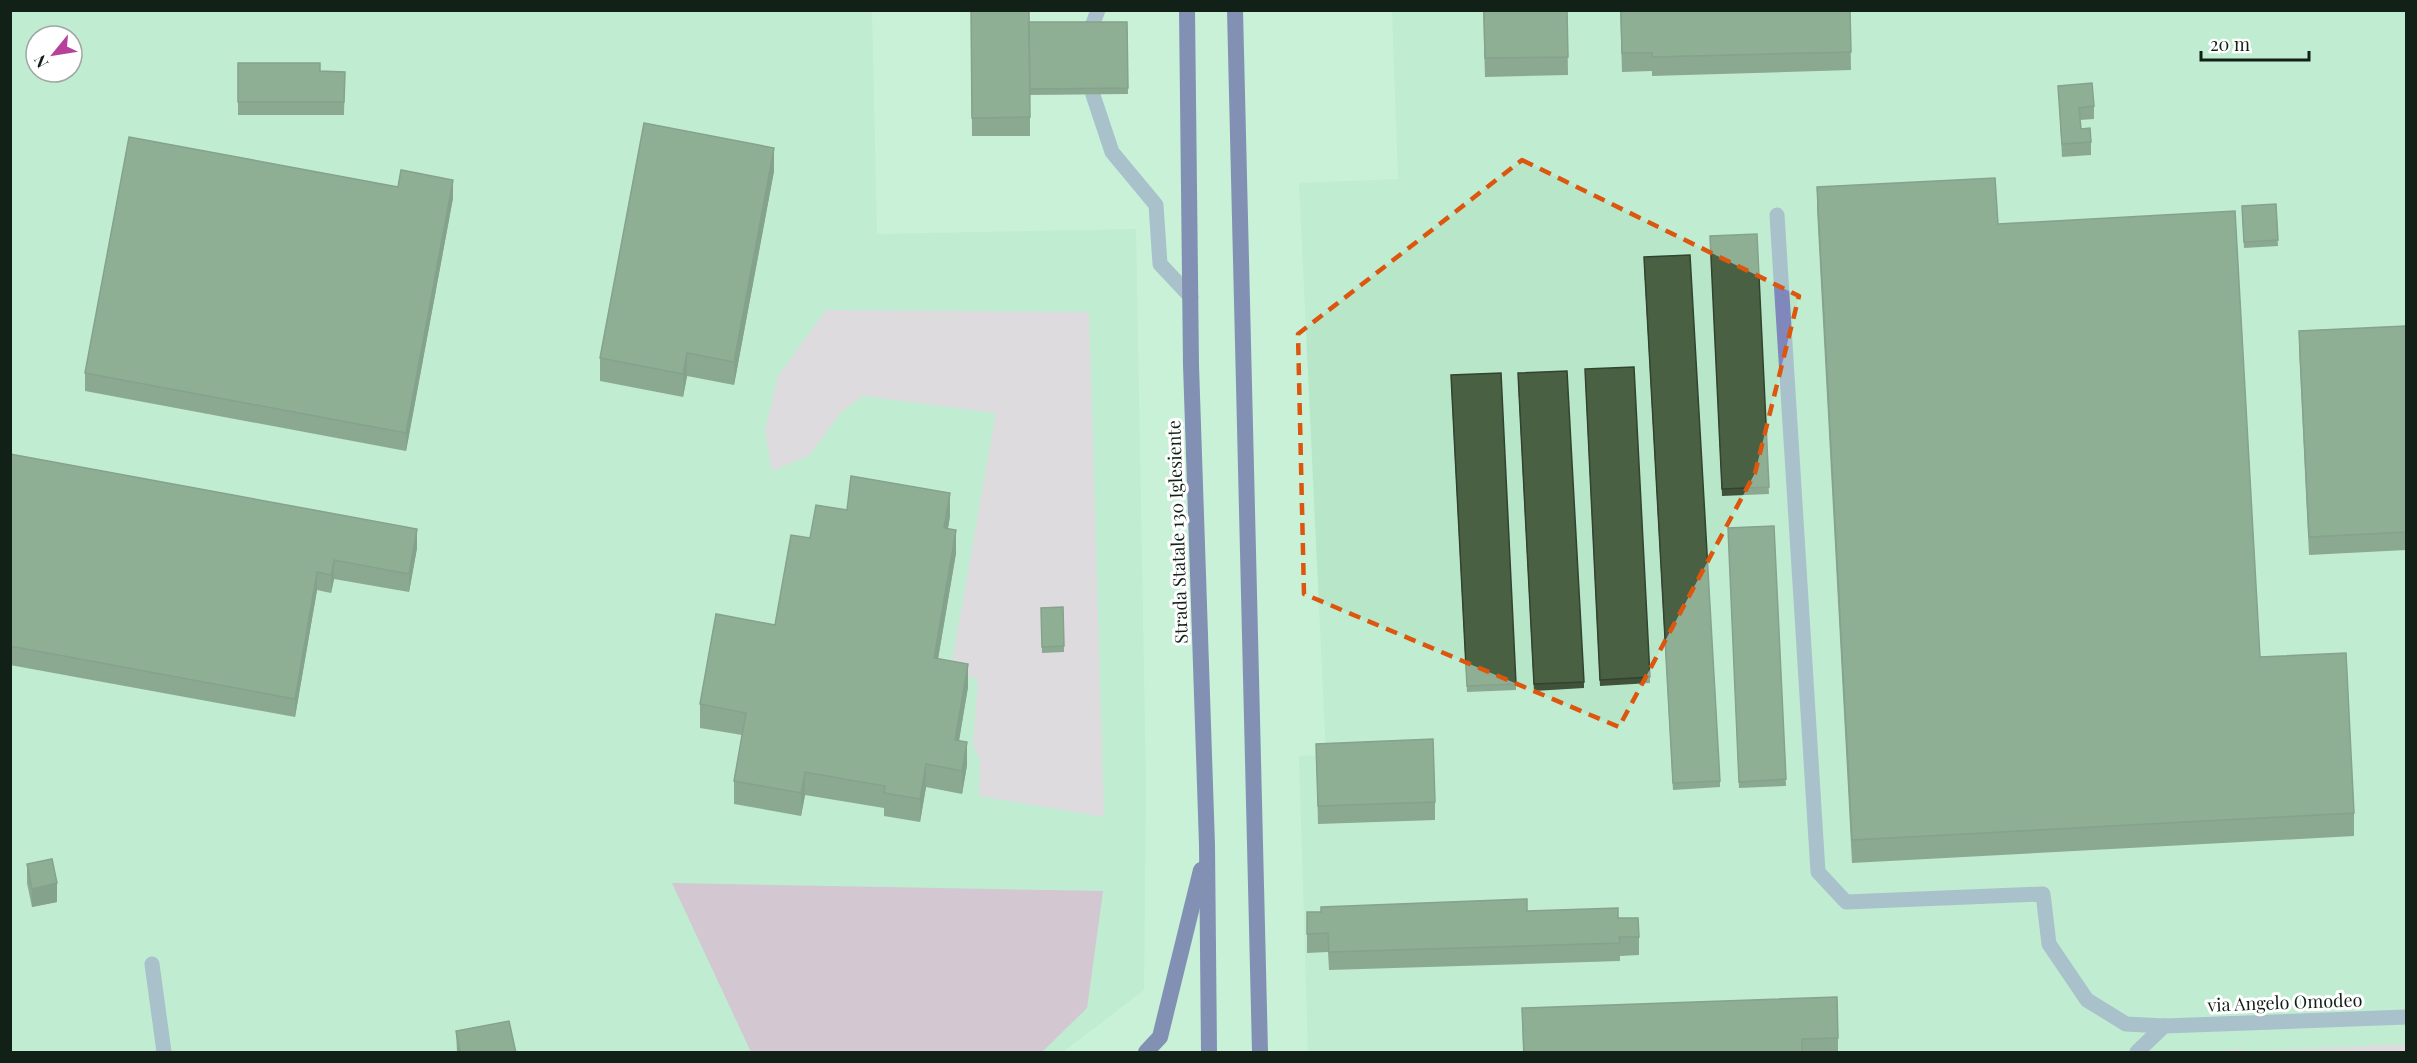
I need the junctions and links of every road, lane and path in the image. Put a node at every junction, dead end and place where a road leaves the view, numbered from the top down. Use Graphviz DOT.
graph roads {
  1 [pos="1098,10"];
  2 [pos="1187,10"];
  3 [pos="1235,10"];
  4 [pos="1091,29"];
  5 [pos="1093,94"];
  6 [pos="1778,215"];
  7 [pos="1191,297"];
  8 [pos="1208,845"];
  9 [pos="152,963"];
  10 [pos="2406,1017"];
  11 [pos="2164,1026"];
  12 [pos="164,1053"];
  13 [pos="1146,1053"];
  14 [pos="1209,1053"];
  15 [pos="1260,1053"];
  16 [pos="2137,1053"];
  1 -- 4 [label="street"];
  2 -- 7 [label="highway, Strada Statale 130 Iglesiente"];
  3 -- 15 [label="highway"];
  5 -- 7 [label="street"];
  6 -- 11 [label="street, via Angelo Omodeo"];
  7 -- 8 [label="highway, Strada Statale 130 Iglesiente"];
  8 -- 13 [label="highway"];
  8 -- 14 [label="highway, Strada Statale 130 Iglesiente"];
  9 -- 12 [label="street"];
  10 -- 11 [label="street, via Angelo Omodeo"];
  11 -- 16 [label="street"];
}
